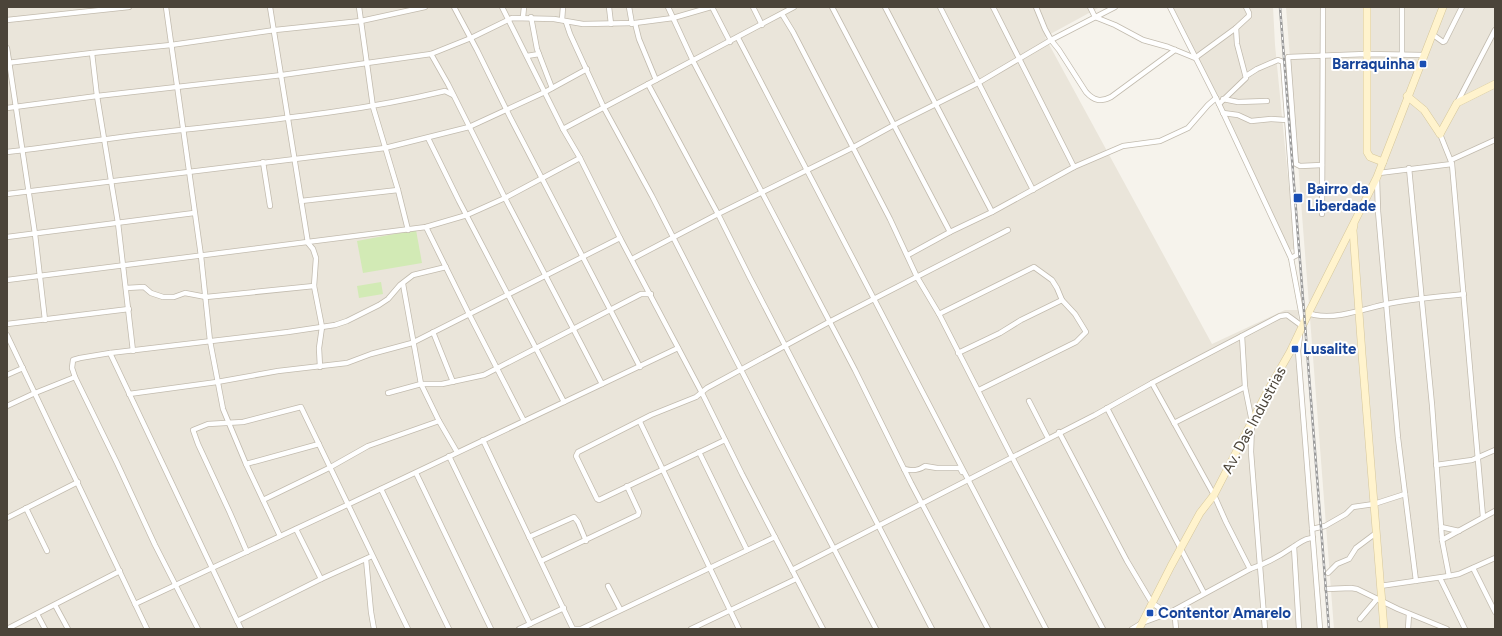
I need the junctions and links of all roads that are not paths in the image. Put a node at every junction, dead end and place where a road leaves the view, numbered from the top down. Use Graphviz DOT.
graph roads {
  1 [pos="129,7"];
  2 [pos="166,7"];
  3 [pos="270,7"];
  4 [pos="359,7"];
  5 [pos="426,7"];
  6 [pos="454,7"];
  7 [pos="502,7"];
  8 [pos="524,7"];
  9 [pos="563,7"];
  10 [pos="609,7"];
  11 [pos="629,7"];
  12 [pos="668,7"];
  13 [pos="711,7"];
  14 [pos="753,7"];
  15 [pos="794,7"];
  16 [pos="832,7"];
  17 [pos="885,7"];
  18 [pos="940,7"];
  19 [pos="992,7"];
  20 [pos="1036,7"];
  21 [pos="1090,7"];
  22 [pos="1115,7"];
  23 [pos="1170,7"];
  24 [pos="1246,7"];
  25 [pos="1323,7"];
  26 [pos="1367,7"];
  27 [pos="1402,7"];
  28 [pos="1443,7"];
  29 [pos="1462,7"];
  30 [pos="782,14"];
  31 [pos="523,17"];
  32 [pos="531,17"];
  33 [pos="1095,17"];
  34 [pos="673,18"];
  35 [pos="508,19"];
  36 [pos="7,20"];
  37 [pos="361,21"];
  38 [pos="564,21"];
  39 [pos="611,24"];
  40 [pos="633,24"];
  41 [pos="762,25"];
  42 [pos="1236,28"];
  43 [pos="275,30"];
  44 [pos="1495,30"];
  45 [pos="1432,34"];
  46 [pos="471,38"];
  47 [pos="738,38"];
  48 [pos="1051,40"];
  49 [pos="730,42"];
  50 [pos="171,45"];
  51 [pos="7,48"];
  52 [pos="1175,50"];
  53 [pos="92,53"];
  54 [pos="431,54"];
  55 [pos="539,54"];
  56 [pos="1366,54"];
  57 [pos="1402,54"];
  58 [pos="1322,55"];
  59 [pos="1423,55"];
  60 [pos="527,56"];
  61 [pos="1195,58"];
  62 [pos="1018,59"];
  63 [pos="693,61"];
  64 [pos="8,63"];
  65 [pos="367,64"];
  66 [pos="587,69"];
  67 [pos="282,75"];
  68 [pos="1246,76"];
  69 [pos="656,80"];
  70 [pos="978,82"];
  71 [pos="448,84"];
  72 [pos="648,84"];
  73 [pos="1495,84"];
  74 [pos="178,88"];
  75 [pos="552,88"];
  76 [pos="445,91"];
  77 [pos="545,92"];
  78 [pos="453,95"];
  79 [pos="97,96"];
  80 [pos="1407,96"];
  81 [pos="1216,98"];
  82 [pos="1223,99"];
  83 [pos="1267,101"];
  84 [pos="1457,103"];
  85 [pos="935,104"];
  86 [pos="1219,104"];
  87 [pos="15,107"];
  88 [pos="373,107"];
  89 [pos="7,108"];
  90 [pos="604,108"];
  91 [pos="507,110"];
  92 [pos="1223,113"];
  93 [pos="287,118"];
  94 [pos="1287,120"];
  95 [pos="894,124"];
  96 [pos="469,127"];
  97 [pos="184,129"];
  98 [pos="563,129"];
  99 [pos="1440,134"];
  100 [pos="104,138"];
  101 [pos="428,138"];
  102 [pos="1495,140"];
  103 [pos="385,148"];
  104 [pos="852,148"];
  105 [pos="22,150"];
  106 [pos="7,152"];
  107 [pos="580,158"];
  108 [pos="294,159"];
  109 [pos="263,162"];
  110 [pos="1383,162"];
  111 [pos="1452,162"];
  112 [pos="1322,164"];
  113 [pos="1074,167"];
  114 [pos="1409,168"];
  115 [pos="808,170"];
  116 [pos="188,171"];
  117 [pos="1378,175"];
  118 [pos="543,178"];
  119 [pos="111,181"];
  120 [pos="398,190"];
  121 [pos="1033,190"];
  122 [pos="28,192"];
  123 [pos="762,192"];
  124 [pos="7,194"];
  125 [pos="505,198"];
  126 [pos="301,201"];
  127 [pos="270,206"];
  128 [pos="992,212"];
  129 [pos="194,213"];
  130 [pos="718,214"];
  131 [pos="1322,214"];
  132 [pos="467,216"];
  133 [pos="118,222"];
  134 [pos="1355,222"];
  135 [pos="426,227"];
  136 [pos="408,230"];
  137 [pos="1008,230"];
  138 [pos="950,232"];
  139 [pos="35,234"];
  140 [pos="7,237"];
  141 [pos="620,238"];
  142 [pos="673,238"];
  143 [pos="308,243"];
  144 [pos="908,255"];
  145 [pos="201,256"];
  146 [pos="583,257"];
  147 [pos="1291,258"];
  148 [pos="632,259"];
  149 [pos="123,264"];
  150 [pos="446,267"];
  151 [pos="40,275"];
  152 [pos="546,276"];
  153 [pos="917,278"];
  154 [pos="7,280"];
  155 [pos="403,284"];
  156 [pos="314,286"];
  157 [pos="647,287"];
  158 [pos="126,288"];
  159 [pos="641,294"];
  160 [pos="651,294"];
  161 [pos="1464,294"];
  162 [pos="508,295"];
  163 [pos="206,297"];
  164 [pos="1421,298"];
  165 [pos="875,299"];
  166 [pos="1062,300"];
  167 [pos="1386,304"];
  168 [pos="129,309"];
  169 [pos="611,310"];
  170 [pos="1310,310"];
  171 [pos="1358,311"];
  172 [pos="469,314"];
  173 [pos="939,314"];
  174 [pos="45,320"];
  175 [pos="830,322"];
  176 [pos="7,324"];
  177 [pos="1302,326"];
  178 [pos="322,327"];
  179 [pos="573,329"];
  180 [pos="433,332"];
  181 [pos="7,335"];
  182 [pos="1242,336"];
  183 [pos="210,341"];
  184 [pos="412,343"];
  185 [pos="786,345"];
  186 [pos="536,348"];
  187 [pos="678,348"];
  188 [pos="133,351"];
  189 [pos="958,353"];
  190 [pos="110,354"];
  191 [pos="320,367"];
  192 [pos="640,367"];
  193 [pos="24,368"];
  194 [pos="497,368"];
  195 [pos="741,370"];
  196 [pos="7,375"];
  197 [pos="75,377"];
  198 [pos="217,382"];
  199 [pos="453,382"];
  200 [pos="1152,383"];
  201 [pos="421,384"];
  202 [pos="602,384"];
  203 [pos="1245,387"];
  204 [pos="979,390"];
  205 [pos="35,393"];
  206 [pos="388,393"];
  207 [pos="702,393"];
  208 [pos="130,394"];
  209 [pos="1029,401"];
  210 [pos="564,402"];
  211 [pos="7,406"];
  212 [pos="1107,408"];
  213 [pos="439,421"];
  214 [pos="524,421"];
  215 [pos="229,422"];
  216 [pos="640,422"];
  217 [pos="1252,422"];
  218 [pos="1174,423"];
  219 [pos="1059,432"];
  220 [pos="1048,438"];
  221 [pos="483,440"];
  222 [pos="725,440"];
  223 [pos="319,444"];
  224 [pos="1495,450"];
  225 [pos="457,452"];
  226 [pos="699,452"];
  227 [pos="449,456"];
  228 [pos="1012,457"];
  229 [pos="1478,458"];
  230 [pos="246,464"];
  231 [pos="1436,466"];
  232 [pos="329,468"];
  233 [pos="904,469"];
  234 [pos="663,470"];
  235 [pos="416,473"];
  236 [pos="968,478"];
  237 [pos="78,482"];
  238 [pos="627,486"];
  239 [pos="381,489"];
  240 [pos="1405,494"];
  241 [pos="1214,495"];
  242 [pos="263,500"];
  243 [pos="923,504"];
  244 [pos="1374,504"];
  245 [pos="347,505"];
  246 [pos="26,508"];
  247 [pos="1495,511"];
  248 [pos="7,518"];
  249 [pos="1483,518"];
  250 [pos="879,525"];
  251 [pos="1441,527"];
  252 [pos="296,529"];
  253 [pos="1312,529"];
  254 [pos="1459,532"];
  255 [pos="1376,533"];
  256 [pos="280,536"];
  257 [pos="529,536"];
  258 [pos="774,537"];
  259 [pos="1313,538"];
  260 [pos="1442,540"];
  261 [pos="586,541"];
  262 [pos="1294,547"];
  263 [pos="833,548"];
  264 [pos="1181,549"];
  265 [pos="747,550"];
  266 [pos="47,552"];
  267 [pos="246,552"];
  268 [pos="372,556"];
  269 [pos="1495,558"];
  270 [pos="366,559"];
  271 [pos="541,561"];
  272 [pos="1260,566"];
  273 [pos="212,568"];
  274 [pos="710,568"];
  275 [pos="1473,568"];
  276 [pos="1250,569"];
  277 [pos="792,570"];
  278 [pos="120,571"];
  279 [pos="1328,573"];
  280 [pos="1449,576"];
  281 [pos="796,578"];
  282 [pos="1440,578"];
  283 [pos="321,579"];
  284 [pos="1416,581"];
  285 [pos="177,585"];
  286 [pos="608,586"];
  287 [pos="1380,586"];
  288 [pos="1327,588"];
  289 [pos="1204,593"];
  290 [pos="1379,600"];
  291 [pos="1152,603"];
  292 [pos="135,604"];
  293 [pos="55,605"];
  294 [pos="564,608"];
  295 [pos="620,609"];
  296 [pos="730,610"];
  297 [pos="1495,612"];
  298 [pos="1169,613"];
  299 [pos="37,614"];
  300 [pos="1409,614"];
  301 [pos="1360,619"];
  302 [pos="237,621"];
  303 [pos="530,624"];
  304 [pos="1141,626"];
  305 [pos="1437,627"];
  306 [pos="7,629"];
  307 [pos="44,629"];
  308 [pos="68,629"];
  309 [pos="147,629"];
  310 [pos="198,629"];
  311 [pos="241,629"];
  312 [pos="374,629"];
  313 [pos="408,629"];
  314 [pos="449,629"];
  315 [pos="491,629"];
  316 [pos="519,629"];
  317 [pos="573,629"];
  318 [pos="581,629"];
  319 [pos="691,629"];
  320 [pos="739,629"];
  321 [pos="823,629"];
  322 [pos="876,629"];
  323 [pos="932,629"];
  324 [pos="988,629"];
  325 [pos="1046,629"];
  326 [pos="1103,629"];
  327 [pos="1132,629"];
  328 [pos="1176,629"];
  329 [pos="1265,629"];
  330 [pos="1299,629"];
  331 [pos="1320,629"];
  332 [pos="1384,629"];
  333 [pos="1408,629"];
  334 [pos="1447,629"];
  335 [pos="1465,629"];
  1 -- 36 [label="street"];
  2 -- 50 [label="street"];
  3 -- 43 [label="street"];
  4 -- 37 [label="street"];
  5 -- 37 [label="street"];
  6 -- 46 [label="street"];
  7 -- 35 [label="street"];
  8 -- 31 [label="street"];
  9 -- 38 [label="street"];
  10 -- 39 [label="street"];
  11 -- 40 [label="street"];
  12 -- 34 [label="street"];
  13 -- 34 [label="street"];
  13 -- 49 [label="street"];
  14 -- 41 [label="street"];
  15 -- 30 [label="street"];
  16 -- 95 [label="street"];
  17 -- 85 [label="street"];
  18 -- 70 [label="street"];
  19 -- 62 [label="street"];
  20 -- 48 [label="street"];
  21 -- 33 [label="street"];
  22 -- 33 [label="street"];
  23 -- 61 [label="street"];
  24 -- 42 [label="street"];
  25 -- 58 [label="street"];
  26 -- 56 [label="street"];
  27 -- 57 [label="street"];
  28 -- 45 [label="street, Av. Das Industrias"];
  29 -- 45 [label="street"];
  30 -- 41 [label="street"];
  30 -- 104 [label="street"];
  31 -- 32 [label="street"];
  31 -- 35 [label="street"];
  32 -- 38 [label="street"];
  32 -- 55 [label="street"];
  33 -- 48 [label="street"];
  33 -- 52 [label="street"];
  34 -- 40 [label="street"];
  34 -- 63 [label="street"];
  35 -- 46 [label="street"];
  35 -- 60 [label="street"];
  37 -- 43 [label="street"];
  37 -- 65 [label="street"];
  38 -- 39 [label="street"];
  38 -- 66 [label="street"];
  39 -- 40 [label="street"];
  40 -- 69 [label="street"];
  41 -- 47 [label="street"];
  42 -- 61 [label="street"];
  42 -- 68 [label="street"];
  43 -- 50 [label="street"];
  43 -- 67 [label="street"];
  44 -- 84 [label="street"];
  45 -- 59 [label="street, Av. Das Industrias"];
  46 -- 54 [label="street"];
  46 -- 91 [label="street"];
  47 -- 49 [label="street"];
  47 -- 115 [label="street"];
  48 -- 52 [label="street"];
  48 -- 62 [label="street"];
  49 -- 63 [label="street"];
  50 -- 53 [label="street"];
  50 -- 74 [label="street"];
  51 -- 64 [label="street"];
  52 -- 61 [label="street"];
  53 -- 64 [label="street"];
  53 -- 79 [label="street"];
  54 -- 65 [label="street"];
  54 -- 71 [label="street"];
  55 -- 60 [label="street"];
  55 -- 75 [label="street"];
  56 -- 57 [label="street"];
  56 -- 58 [label="street"];
  56 -- 110 [label="street"];
  57 -- 59 [label="street"];
  58 -- 112 [label="street"];
  58 -- 112 [label="street"];
  59 -- 80 [label="street, Av. Das Industrias"];
  60 -- 77 [label="street"];
  61 -- 81 [label="street"];
  62 -- 70 [label="street"];
  62 -- 113 [label="street"];
  63 -- 69 [label="street"];
  63 -- 123 [label="street"];
  64 -- 87 [label="street"];
  65 -- 67 [label="street"];
  65 -- 88 [label="street"];
  66 -- 75 [label="street"];
  66 -- 90 [label="street"];
  67 -- 74 [label="street"];
  67 -- 93 [label="street"];
  68 -- 82 [label="street"];
  68 -- 94 [label="street"];
  69 -- 72 [label="street"];
  70 -- 85 [label="street"];
  70 -- 121 [label="street"];
  71 -- 76 [label="street"];
  71 -- 78 [label="street"];
  72 -- 90 [label="street"];
  72 -- 130 [label="street"];
  73 -- 84 [label="street"];
  74 -- 79 [label="street"];
  74 -- 97 [label="street"];
  75 -- 77 [label="street"];
  76 -- 78 [label="street"];
  76 -- 88 [label="street"];
  77 -- 91 [label="street"];
  77 -- 98 [label="street"];
  78 -- 96 [label="street"];
  79 -- 87 [label="street"];
  79 -- 100 [label="street"];
  80 -- 99 [label="street"];
  80 -- 110 [label="street, Av. Das Industrias"];
  81 -- 86 [label="street"];
  81 -- 113 [label="street"];
  82 -- 83 [label="street"];
  82 -- 86 [label="street"];
  84 -- 99 [label="street"];
  85 -- 95 [label="street"];
  85 -- 128 [label="street"];
  86 -- 92 [label="street"];
  87 -- 89 [label="street"];
  87 -- 105 [label="street"];
  88 -- 93 [label="street"];
  88 -- 103 [label="street"];
  90 -- 98 [label="street"];
  90 -- 142 [label="street"];
  91 -- 96 [label="street"];
  91 -- 118 [label="street"];
  92 -- 94 [label="street"];
  92 -- 147 [label="street"];
  93 -- 97 [label="street"];
  93 -- 108 [label="street"];
  94 -- 147 [label="street"];
  95 -- 104 [label="street"];
  95 -- 138 [label="street"];
  96 -- 101 [label="street"];
  96 -- 125 [label="street"];
  97 -- 100 [label="street"];
  97 -- 116 [label="street"];
  98 -- 107 [label="street"];
  99 -- 111 [label="street"];
  100 -- 105 [label="street"];
  100 -- 119 [label="street"];
  101 -- 103 [label="street"];
  101 -- 132 [label="street"];
  102 -- 111 [label="street"];
  103 -- 108 [label="street"];
  103 -- 120 [label="street"];
  104 -- 115 [label="street"];
  104 -- 144 [label="street"];
  105 -- 106 [label="street"];
  105 -- 122 [label="street"];
  107 -- 118 [label="street"];
  107 -- 141 [label="street"];
  108 -- 109 [label="street"];
  108 -- 126 [label="street"];
  109 -- 116 [label="street"];
  109 -- 127 [label="street"];
  110 -- 117 [label="street, Av. Das Industrias"];
  111 -- 114 [label="street"];
  111 -- 161 [label="street"];
  112 -- 131 [label="street"];
  113 -- 121 [label="street"];
  114 -- 117 [label="street"];
  114 -- 164 [label="street"];
  115 -- 123 [label="street"];
  115 -- 165 [label="street"];
  116 -- 119 [label="street"];
  116 -- 129 [label="street"];
  117 -- 134 [label="street, Av. Das Industrias"];
  117 -- 167 [label="street"];
  118 -- 125 [label="street"];
  118 -- 146 [label="street"];
  119 -- 122 [label="street"];
  119 -- 133 [label="street"];
  120 -- 126 [label="street"];
  120 -- 136 [label="street"];
  121 -- 128 [label="street"];
  122 -- 124 [label="street"];
  122 -- 139 [label="street"];
  123 -- 130 [label="street"];
  123 -- 175 [label="street"];
  125 -- 132 [label="street"];
  125 -- 152 [label="street"];
  126 -- 143 [label="street"];
  128 -- 138 [label="street"];
  129 -- 133 [label="street"];
  129 -- 145 [label="street"];
  130 -- 142 [label="street"];
  130 -- 185 [label="street"];
  132 -- 135 [label="street"];
  132 -- 162 [label="street"];
  133 -- 139 [label="street"];
  133 -- 149 [label="street"];
  134 -- 170 [label="street, Av. Das Industrias"];
  134 -- 171 [label="street"];
  135 -- 136 [label="street"];
  135 -- 150 [label="street"];
  136 -- 143 [label="street"];
  137 -- 153 [label="street"];
  138 -- 144 [label="street"];
  139 -- 140 [label="street"];
  139 -- 151 [label="street"];
  141 -- 146 [label="street"];
  141 -- 148 [label="street"];
  142 -- 148 [label="street"];
  142 -- 195 [label="street"];
  143 -- 145 [label="street"];
  143 -- 156 [label="street"];
  144 -- 153 [label="street"];
  145 -- 149 [label="street"];
  145 -- 163 [label="street"];
  146 -- 152 [label="street"];
  146 -- 169 [label="street"];
  147 -- 177 [label="street"];
  148 -- 157 [label="street"];
  149 -- 151 [label="street"];
  149 -- 158 [label="street"];
  150 -- 155 [label="street"];
  150 -- 172 [label="street"];
  151 -- 154 [label="street"];
  151 -- 174 [label="street"];
  152 -- 162 [label="street"];
  152 -- 179 [label="street"];
  153 -- 165 [label="street"];
  153 -- 173 [label="street"];
  155 -- 178 [label="street"];
  155 -- 184 [label="street"];
  156 -- 163 [label="street"];
  156 -- 178 [label="street"];
  157 -- 159 [label="street"];
  157 -- 160 [label="street"];
  158 -- 163 [label="street"];
  158 -- 168 [label="street"];
  159 -- 160 [label="street"];
  159 -- 169 [label="street"];
  160 -- 187 [label="street"];
  161 -- 164 [label="street"];
  161 -- 229 [label="street"];
  162 -- 172 [label="street"];
  162 -- 186 [label="street"];
  163 -- 183 [label="street"];
  164 -- 167 [label="street"];
  164 -- 231 [label="street"];
  165 -- 175 [label="street"];
  165 -- 236 [label="street"];
  166 -- 173 [label="street"];
  166 -- 189 [label="street"];
  166 -- 204 [label="street"];
  167 -- 171 [label="street"];
  167 -- 240 [label="street"];
  168 -- 174 [label="street"];
  168 -- 188 [label="street"];
  169 -- 179 [label="street"];
  169 -- 192 [label="street"];
  170 -- 171 [label="street"];
  170 -- 177 [label="street, Av. Das Industrias"];
  171 -- 244 [label="street"];
  172 -- 180 [label="street"];
  172 -- 194 [label="street"];
  173 -- 189 [label="street"];
  174 -- 176 [label="street"];
  175 -- 185 [label="street"];
  175 -- 233 [label="street"];
  177 -- 182 [label="street"];
  177 -- 217 [label="street, Av. Das Industrias"];
  177 -- 253 [label="street"];
  178 -- 183 [label="street"];
  178 -- 191 [label="street"];
  179 -- 186 [label="street"];
  179 -- 202 [label="street"];
  180 -- 184 [label="street"];
  180 -- 199 [label="street"];
  181 -- 193 [label="street"];
  182 -- 200 [label="street"];
  182 -- 203 [label="street"];
  183 -- 188 [label="street"];
  183 -- 198 [label="street"];
  184 -- 191 [label="street"];
  184 -- 201 [label="street"];
  185 -- 195 [label="street"];
  185 -- 250 [label="street"];
  186 -- 194 [label="street"];
  186 -- 210 [label="street"];
  187 -- 192 [label="street"];
  187 -- 207 [label="street"];
  188 -- 190 [label="street"];
  189 -- 204 [label="street"];
  190 -- 197 [label="street"];
  190 -- 208 [label="street"];
  191 -- 198 [label="street"];
  192 -- 202 [label="street"];
  193 -- 196 [label="street"];
  193 -- 205 [label="street"];
  194 -- 199 [label="street"];
  194 -- 214 [label="street"];
  195 -- 207 [label="street"];
  195 -- 263 [label="street"];
  197 -- 205 [label="street"];
  197 -- 285 [label="street"];
  198 -- 208 [label="street"];
  198 -- 215 [label="street"];
  199 -- 201 [label="street"];
  200 -- 212 [label="street"];
  200 -- 218 [label="street"];
  201 -- 206 [label="street"];
  201 -- 213 [label="street"];
  202 -- 210 [label="street"];
  203 -- 217 [label="street"];
  203 -- 218 [label="street"];
  204 -- 228 [label="street"];
  205 -- 211 [label="street"];
  205 -- 237 [label="street"];
  207 -- 216 [label="street"];
  207 -- 222 [label="street"];
  208 -- 273 [label="street"];
  209 -- 220 [label="street"];
  210 -- 214 [label="street"];
  212 -- 219 [label="street"];
  212 -- 264 [label="street"];
  213 -- 225 [label="street"];
  213 -- 232 [label="street"];
  214 -- 221 [label="street"];
  215 -- 223 [label="street"];
  215 -- 230 [label="street"];
  215 -- 267 [label="street"];
  216 -- 234 [label="street"];
  216 -- 238 [label="street"];
  217 -- 241 [label="street, Av. Das Industrias"];
  217 -- 272 [label="street"];
  218 -- 241 [label="street"];
  219 -- 220 [label="street"];
  219 -- 291 [label="street"];
  220 -- 228 [label="street"];
  221 -- 225 [label="street"];
  221 -- 257 [label="street"];
  222 -- 226 [label="street"];
  222 -- 258 [label="street"];
  223 -- 230 [label="street"];
  223 -- 232 [label="street"];
  224 -- 229 [label="street"];
  225 -- 227 [label="street"];
  226 -- 234 [label="street"];
  226 -- 265 [label="street"];
  227 -- 235 [label="street"];
  227 -- 303 [label="street"];
  228 -- 236 [label="street"];
  228 -- 326 [label="street"];
  229 -- 231 [label="street"];
  229 -- 249 [label="street"];
  230 -- 242 [label="street"];
  231 -- 251 [label="street"];
  232 -- 242 [label="street"];
  232 -- 245 [label="street"];
  233 -- 236 [label="street"];
  233 -- 243 [label="street"];
  234 -- 238 [label="street"];
  234 -- 274 [label="street"];
  235 -- 239 [label="street"];
  235 -- 315 [label="street"];
  236 -- 243 [label="street"];
  236 -- 325 [label="street"];
  237 -- 246 [label="street"];
  237 -- 278 [label="street"];
  238 -- 261 [label="street"];
  239 -- 245 [label="street"];
  239 -- 314 [label="street"];
  240 -- 244 [label="street"];
  240 -- 284 [label="street"];
  241 -- 264 [label="street, Av. Das Industrias"];
  241 -- 276 [label="street"];
  242 -- 256 [label="street"];
  243 -- 250 [label="street"];
  243 -- 324 [label="street"];
  244 -- 253 [label="street"];
  244 -- 255 [label="street"];
  245 -- 252 [label="street"];
  245 -- 268 [label="street"];
  246 -- 248 [label="street"];
  246 -- 266 [label="street"];
  247 -- 249 [label="street"];
  249 -- 254 [label="street"];
  250 -- 263 [label="street"];
  250 -- 323 [label="street"];
  251 -- 254 [label="street"];
  251 -- 260 [label="street"];
  252 -- 256 [label="street"];
  252 -- 283 [label="street"];
  253 -- 259 [label="street"];
  254 -- 260 [label="street"];
  255 -- 279 [label="street"];
  255 -- 287 [label="street"];
  256 -- 267 [label="street"];
  257 -- 261 [label="street"];
  257 -- 271 [label="street"];
  258 -- 265 [label="street"];
  258 -- 277 [label="street"];
  259 -- 262 [label="street"];
  259 -- 331 [label="street"];
  260 -- 280 [label="street"];
  261 -- 271 [label="street"];
  262 -- 272 [label="street"];
  262 -- 330 [label="street"];
  263 -- 277 [label="street"];
  263 -- 322 [label="street"];
  264 -- 289 [label="street"];
  264 -- 291 [label="street, Av. Das Industrias"];
  265 -- 274 [label="street"];
  267 -- 273 [label="street"];
  268 -- 270 [label="street"];
  268 -- 313 [label="street"];
  269 -- 275 [label="street"];
  270 -- 283 [label="street"];
  270 -- 312 [label="street"];
  271 -- 294 [label="street"];
  272 -- 276 [label="street"];
  272 -- 329 [label="street"];
  273 -- 285 [label="street"];
  273 -- 302 [label="street"];
  274 -- 295 [label="street"];
  274 -- 296 [label="street"];
  275 -- 280 [label="street"];
  275 -- 297 [label="street"];
  276 -- 289 [label="street"];
  277 -- 281 [label="street"];
  278 -- 292 [label="street"];
  278 -- 293 [label="street"];
  280 -- 282 [label="street"];
  281 -- 296 [label="street"];
  281 -- 321 [label="street"];
  282 -- 284 [label="street"];
  282 -- 335 [label="street"];
  283 -- 302 [label="street"];
  284 -- 287 [label="street"];
  285 -- 292 [label="street"];
  285 -- 310 [label="street"];
  286 -- 295 [label="street"];
  287 -- 290 [label="street"];
  288 -- 290 [label="street"];
  289 -- 298 [label="street"];
  290 -- 300 [label="street"];
  290 -- 301 [label="street"];
  290 -- 332 [label="street"];
  291 -- 298 [label="street"];
  291 -- 304 [label="street, Av. Das Industrias"];
  292 -- 309 [label="street"];
  293 -- 299 [label="street"];
  293 -- 308 [label="street"];
  294 -- 303 [label="street"];
  294 -- 317 [label="street"];
  295 -- 318 [label="street"];
  296 -- 319 [label="street"];
  296 -- 320 [label="street"];
  298 -- 304 [label="street"];
  298 -- 328 [label="street"];
  299 -- 306 [label="street"];
  299 -- 307 [label="street"];
  300 -- 305 [label="street"];
  300 -- 333 [label="street"];
  302 -- 311 [label="street"];
  303 -- 316 [label="street"];
  304 -- 327 [label="street"];
  305 -- 334 [label="street"];
  317 -- 318 [label="street"];
}
